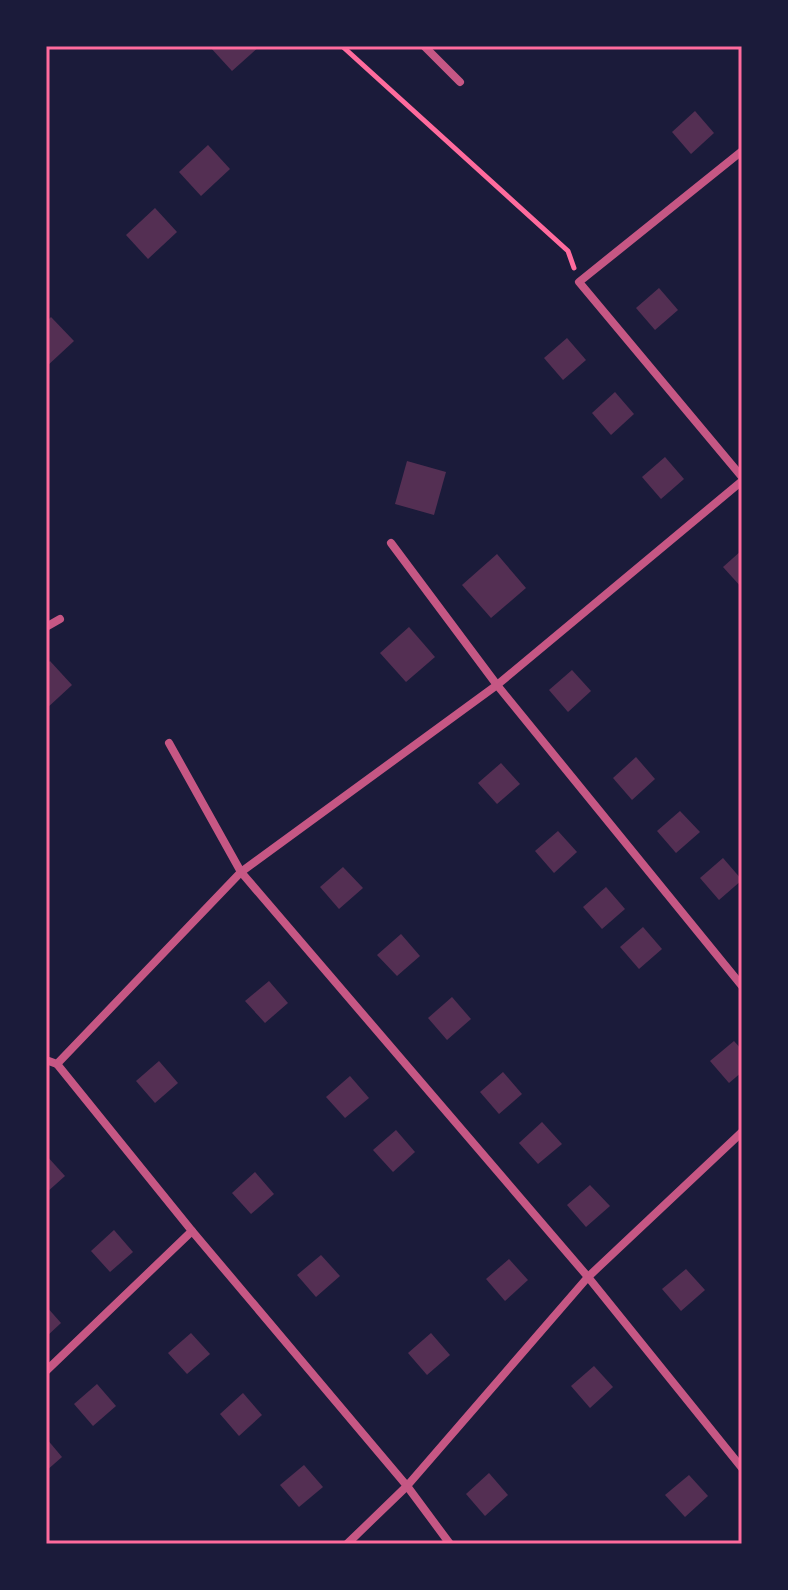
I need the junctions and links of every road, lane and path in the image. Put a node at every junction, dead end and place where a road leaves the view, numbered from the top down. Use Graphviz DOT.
graph roads {
  1 [pos="342,46"];
  2 [pos="424,46"];
  3 [pos="460,82"];
  4 [pos="742,151"];
  5 [pos="579,282"];
  6 [pos="742,479"];
  7 [pos="391,543"];
  8 [pos="60,619"];
  9 [pos="46,627"];
  10 [pos="497,685"];
  11 [pos="169,743"];
  12 [pos="241,872"];
  13 [pos="742,986"];
  14 [pos="46,1060"];
  15 [pos="57,1064"];
  16 [pos="742,1132"];
  17 [pos="192,1231"];
  18 [pos="588,1277"];
  19 [pos="46,1371"];
  20 [pos="742,1468"];
  21 [pos="407,1486"];
  22 [pos="347,1544"];
  23 [pos="450,1544"];
  1 -- 5 [label="path"];
  2 -- 3 [label="street"];
  4 -- 5 [label="street"];
  5 -- 6 [label="street"];
  6 -- 10 [label="street"];
  7 -- 10 [label="street"];
  8 -- 9 [label="street"];
  10 -- 12 [label="street"];
  10 -- 13 [label="street"];
  11 -- 12 [label="street"];
  12 -- 15 [label="street"];
  12 -- 18 [label="street"];
  14 -- 15 [label="street"];
  15 -- 17 [label="street"];
  16 -- 18 [label="street"];
  17 -- 19 [label="street"];
  17 -- 21 [label="street"];
  18 -- 20 [label="street"];
  18 -- 21 [label="street"];
  21 -- 22 [label="street"];
  21 -- 23 [label="street"];
}
